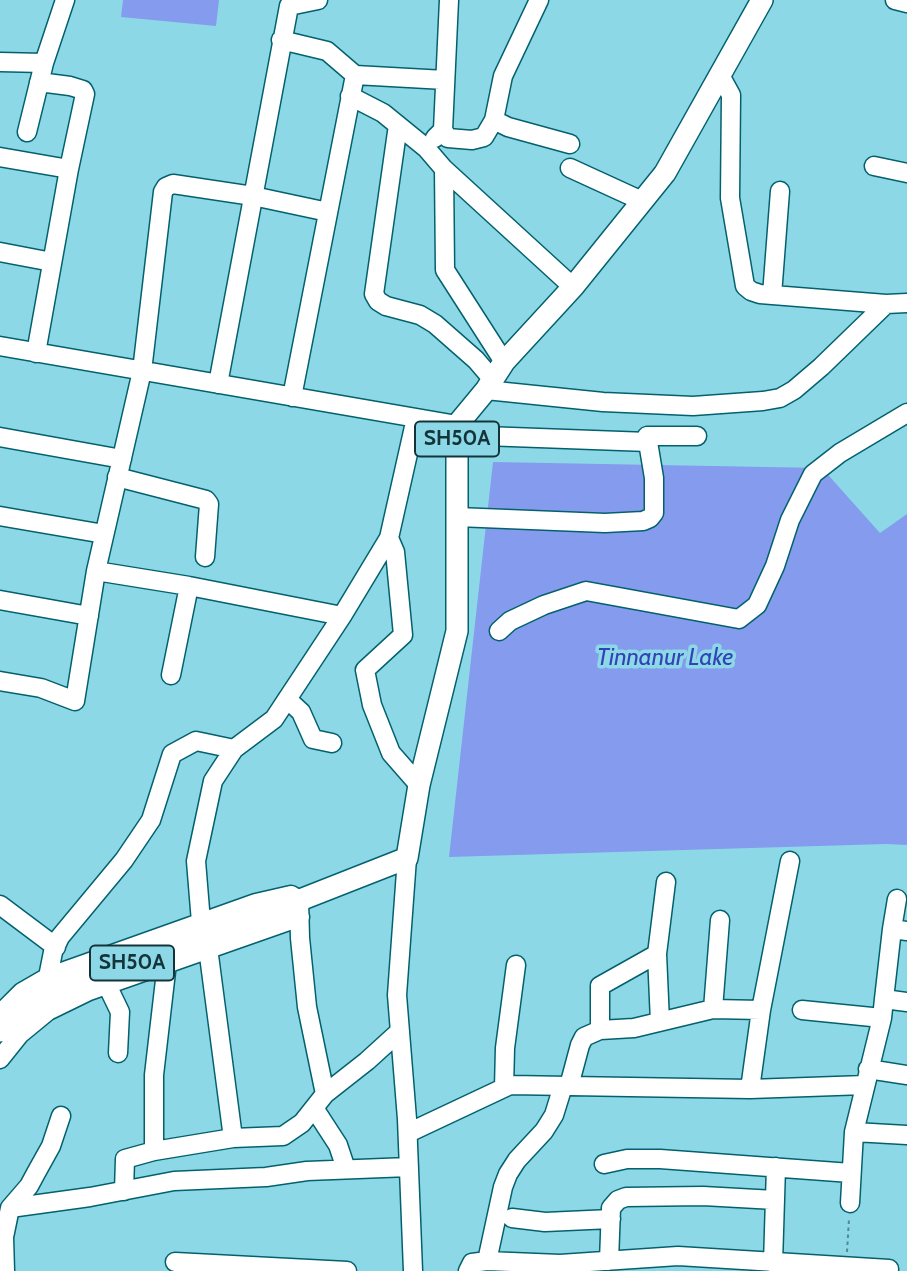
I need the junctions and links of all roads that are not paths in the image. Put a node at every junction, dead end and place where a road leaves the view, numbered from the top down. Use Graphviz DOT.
graph roads {
  1 [pos="65,0"];
  2 [pos="318,0"];
  3 [pos="449,0"];
  4 [pos="539,0"];
  5 [pos="762,0"];
  6 [pos="895,0"];
  7 [pos="907,3"];
  8 [pos="281,40"];
  9 [pos="0,62"];
  10 [pos="44,63"];
  11 [pos="355,75"];
  12 [pos="720,75"];
  13 [pos="445,80"];
  14 [pos="39,82"];
  15 [pos="350,96"];
  16 [pos="494,120"];
  17 [pos="398,125"];
  18 [pos="443,130"];
  19 [pos="27,132"];
  20 [pos="570,145"];
  21 [pos="426,148"];
  22 [pos="0,157"];
  23 [pos="874,166"];
  24 [pos="570,168"];
  25 [pos="69,169"];
  26 [pos="444,169"];
  27 [pos="907,173"];
  28 [pos="780,191"];
  29 [pos="253,197"];
  30 [pos="642,201"];
  31 [pos="328,212"];
  32 [pos="0,252"];
  33 [pos="52,262"];
  34 [pos="573,287"];
  35 [pos="772,295"];
  36 [pos="907,303"];
  37 [pos="886,304"];
  38 [pos="0,346"];
  39 [pos="36,353"];
  40 [pos="142,371"];
  41 [pos="494,377"];
  42 [pos="218,384"];
  43 [pos="292,397"];
  44 [pos="907,413"];
  45 [pos="416,418"];
  46 [pos="457,430"];
  47 [pos="697,436"];
  48 [pos="0,437"];
  49 [pos="648,442"];
  50 [pos="122,458"];
  51 [pos="117,477"];
  52 [pos="0,516"];
  53 [pos="457,517"];
  54 [pos="104,534"];
  55 [pos="389,538"];
  56 [pos="205,557"];
  57 [pos="96,571"];
  58 [pos="189,586"];
  59 [pos="0,600"];
  60 [pos="89,616"];
  61 [pos="342,616"];
  62 [pos="499,631"];
  63 [pos="171,675"];
  64 [pos="0,681"];
  65 [pos="288,699"];
  66 [pos="332,743"];
  67 [pos="234,749"];
  68 [pos="419,785"];
  69 [pos="407,858"];
  70 [pos="790,861"];
  71 [pos="666,882"];
  72 [pos="897,899"];
  73 [pos="0,905"];
  74 [pos="300,908"];
  75 [pos="720,919"];
  76 [pos="201,922"];
  77 [pos="900,930"];
  78 [pos="56,947"];
  79 [pos="208,948"];
  80 [pos="657,954"];
  81 [pos="167,962"];
  82 [pos="516,965"];
  83 [pos="48,977"];
  84 [pos="107,985"];
  85 [pos="884,999"];
  86 [pos="907,1002"];
  87 [pos="713,1009"];
  88 [pos="761,1010"];
  89 [pos="802,1010"];
  90 [pos="0,1014"];
  91 [pos="882,1018"];
  92 [pos="660,1022"];
  93 [pos="600,1030"];
  94 [pos="0,1031"];
  95 [pos="400,1031"];
  96 [pos="118,1053"];
  97 [pos="0,1059"];
  98 [pos="907,1075"];
  99 [pos="866,1077"];
  100 [pos="566,1086"];
  101 [pos="504,1088"];
  102 [pos="750,1089"];
  103 [pos="320,1101"];
  104 [pos="61,1116"];
  105 [pos="854,1132"];
  106 [pos="408,1133"];
  107 [pos="907,1135"];
  108 [pos="233,1138"];
  109 [pos="154,1151"];
  110 [pos="604,1164"];
  111 [pos="409,1167"];
  112 [pos="776,1167"];
  113 [pos="346,1170"];
  114 [pos="851,1173"];
  115 [pos="124,1191"];
  116 [pos="775,1200"];
  117 [pos="850,1203"];
  118 [pos="10,1208"];
  119 [pos="512,1218"];
  120 [pos="611,1219"];
  121 [pos="487,1261"];
  122 [pos="609,1261"];
  123 [pos="175,1262"];
  124 [pos="762,1265"];
  125 [pos="889,1269"];
  126 [pos="5,1271"];
  127 [pos="347,1271"];
  128 [pos="412,1271"];
  129 [pos="468,1271"];
  1 -- 10 [label="street"];
  2 -- 8 [label="street"];
  3 -- 13 [label="street"];
  4 -- 16 [label="street"];
  5 -- 12 [label="main road, SH50A"];
  6 -- 7 [label="street"];
  8 -- 11 [label="street"];
  8 -- 29 [label="street"];
  9 -- 10 [label="street"];
  10 -- 14 [label="street"];
  11 -- 13 [label="street"];
  11 -- 15 [label="street"];
  12 -- 30 [label="main road, SH50A"];
  12 -- 35 [label="street"];
  13 -- 18 [label="street"];
  14 -- 19 [label="street"];
  14 -- 25 [label="street"];
  15 -- 17 [label="street"];
  15 -- 31 [label="street"];
  16 -- 18 [label="street"];
  16 -- 20 [label="street"];
  17 -- 21 [label="street"];
  17 -- 41 [label="street"];
  18 -- 21 [label="street"];
  21 -- 26 [label="street"];
  22 -- 25 [label="street"];
  23 -- 27 [label="street"];
  24 -- 30 [label="street"];
  25 -- 33 [label="street"];
  26 -- 34 [label="street"];
  26 -- 41 [label="street"];
  28 -- 35 [label="street"];
  29 -- 31 [label="street"];
  29 -- 40 [label="street"];
  29 -- 42 [label="street"];
  30 -- 34 [label="main road, SH50A"];
  31 -- 43 [label="street"];
  32 -- 33 [label="street"];
  33 -- 39 [label="street"];
  34 -- 41 [label="main road, SH50A"];
  35 -- 37 [label="street"];
  36 -- 37 [label="street"];
  37 -- 41 [label="street"];
  38 -- 39 [label="street"];
  39 -- 40 [label="street"];
  40 -- 42 [label="street"];
  40 -- 50 [label="street"];
  41 -- 46 [label="main road, SH50A"];
  42 -- 43 [label="street"];
  43 -- 45 [label="street"];
  44 -- 62 [label="street"];
  45 -- 46 [label="street"];
  45 -- 55 [label="street"];
  46 -- 49 [label="street"];
  46 -- 53 [label="main road, SH50A"];
  47 -- 49 [label="street"];
  48 -- 50 [label="street"];
  49 -- 53 [label="street"];
  50 -- 51 [label="street"];
  51 -- 54 [label="street"];
  51 -- 56 [label="street"];
  52 -- 54 [label="street"];
  53 -- 68 [label="main road, SH50A"];
  54 -- 57 [label="street"];
  55 -- 61 [label="street"];
  55 -- 68 [label="street"];
  57 -- 58 [label="street"];
  57 -- 60 [label="street"];
  58 -- 61 [label="street"];
  58 -- 63 [label="street"];
  59 -- 60 [label="street"];
  60 -- 64 [label="street"];
  61 -- 65 [label="street"];
  65 -- 66 [label="street"];
  65 -- 67 [label="street"];
  67 -- 76 [label="street"];
  67 -- 78 [label="street"];
  68 -- 69 [label="main road, SH50A"];
  69 -- 74 [label="main road, SH50A"];
  69 -- 95 [label="street"];
  70 -- 88 [label="street"];
  71 -- 80 [label="street"];
  72 -- 77 [label="street"];
  73 -- 78 [label="street"];
  74 -- 76 [label="street"];
  74 -- 79 [label="street"];
  74 -- 94 [label="main road, SH50A"];
  74 -- 103 [label="street"];
  75 -- 87 [label="street"];
  76 -- 83 [label="street"];
  77 -- 85 [label="street"];
  78 -- 83 [label="street"];
  79 -- 81 [label="street"];
  79 -- 108 [label="street"];
  80 -- 92 [label="street"];
  80 -- 93 [label="street"];
  81 -- 84 [label="street"];
  81 -- 109 [label="street"];
  82 -- 101 [label="street"];
  83 -- 90 [label="street"];
  84 -- 96 [label="street"];
  84 -- 97 [label="street"];
  85 -- 86 [label="street"];
  85 -- 91 [label="street"];
  87 -- 88 [label="street"];
  87 -- 92 [label="street"];
  88 -- 102 [label="street"];
  89 -- 91 [label="street"];
  91 -- 99 [label="street"];
  92 -- 93 [label="street"];
  93 -- 100 [label="street"];
  95 -- 103 [label="street"];
  95 -- 106 [label="street"];
  98 -- 99 [label="street"];
  99 -- 102 [label="street"];
  99 -- 105 [label="street"];
  100 -- 101 [label="street"];
  100 -- 102 [label="street"];
  100 -- 121 [label="street"];
  101 -- 106 [label="street"];
  103 -- 108 [label="street"];
  103 -- 113 [label="street"];
  104 -- 118 [label="street"];
  105 -- 107 [label="street"];
  105 -- 114 [label="street"];
  106 -- 111 [label="street"];
  108 -- 109 [label="street"];
  109 -- 115 [label="street"];
  110 -- 112 [label="street"];
  111 -- 113 [label="street"];
  111 -- 128 [label="street"];
  112 -- 114 [label="street"];
  112 -- 116 [label="street"];
  113 -- 115 [label="street"];
  114 -- 117 [label="street"];
  115 -- 118 [label="street"];
  116 -- 120 [label="street"];
  116 -- 124 [label="street"];
  118 -- 126 [label="street"];
  119 -- 120 [label="street"];
  120 -- 122 [label="street"];
  121 -- 122 [label="street"];
  121 -- 129 [label="street"];
  122 -- 124 [label="street"];
  123 -- 127 [label="street"];
  124 -- 125 [label="street"];
}
